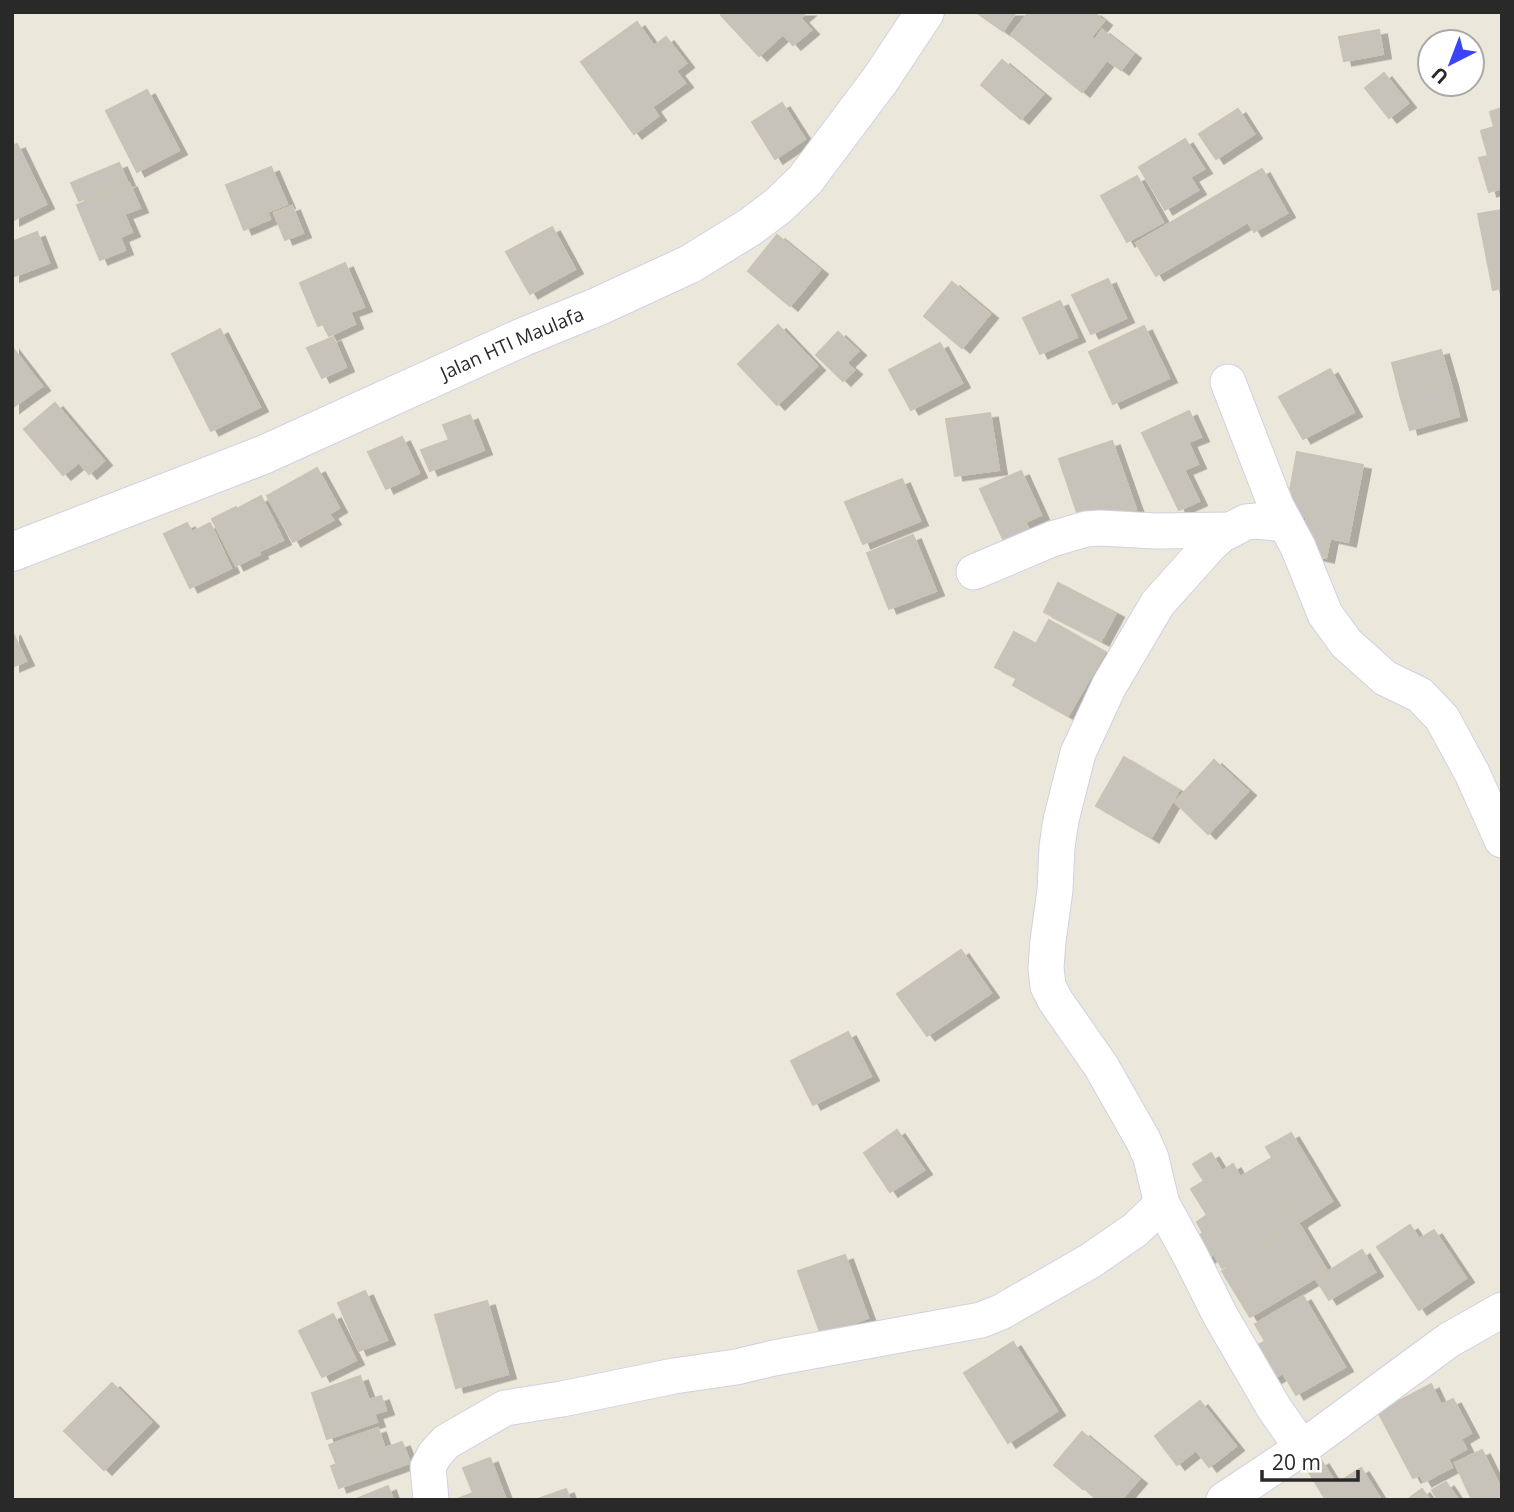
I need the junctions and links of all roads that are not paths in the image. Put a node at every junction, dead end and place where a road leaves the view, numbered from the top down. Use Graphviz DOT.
graph roads {
  1 [pos="925,12"];
  2 [pos="1228,382"];
  3 [pos="1285,524"];
  4 [pos="1231,530"];
  5 [pos="12,552"];
  6 [pos="974,572"];
  7 [pos="1502,839"];
  8 [pos="1162,1204"];
  9 [pos="1502,1310"];
  10 [pos="1302,1448"];
  11 [pos="431,1500"];
  12 [pos="1224,1500"];
  1 -- 5 [label="street, Jalan HTI Maulafa"];
  2 -- 3 [label="street"];
  3 -- 4 [label="street"];
  3 -- 7 [label="street"];
  4 -- 6 [label="street"];
  4 -- 8 [label="street"];
  8 -- 10 [label="street"];
  8 -- 11 [label="street"];
  9 -- 10 [label="street"];
  10 -- 12 [label="street"];
}
